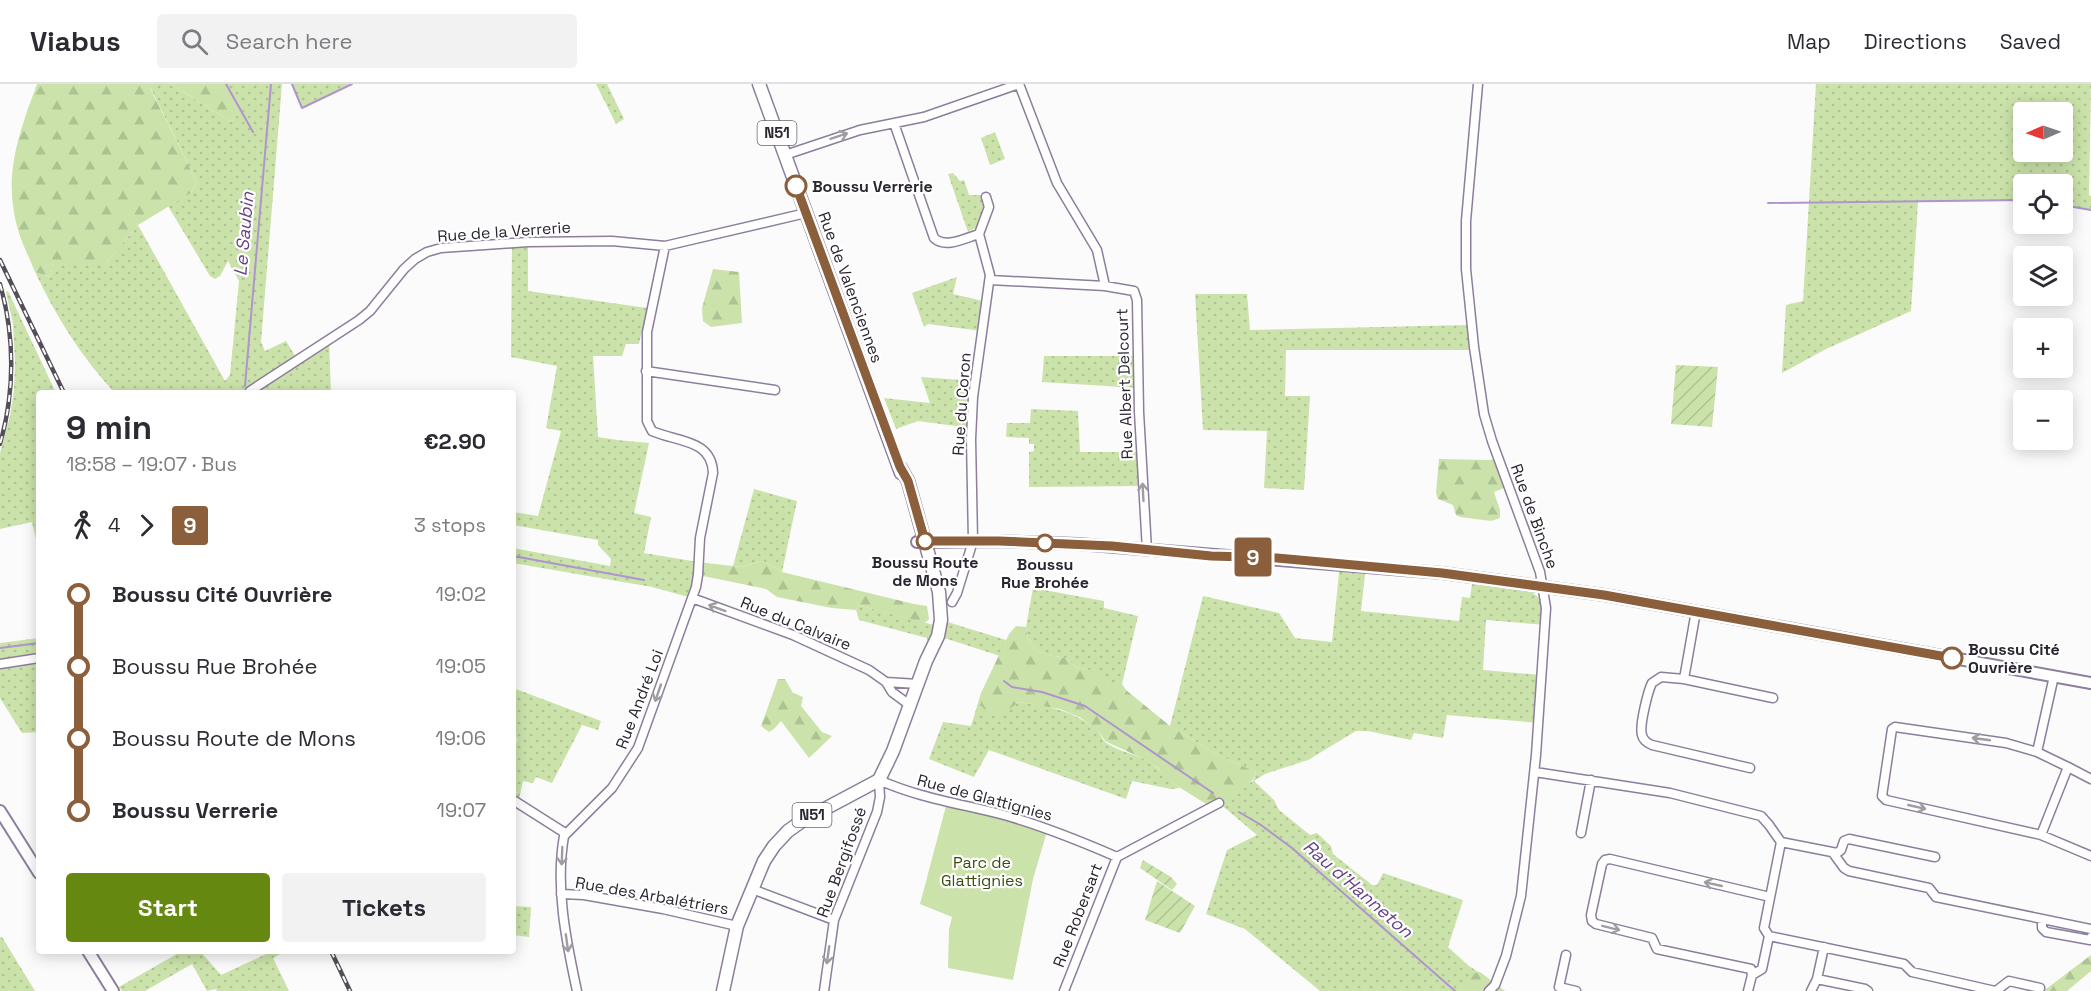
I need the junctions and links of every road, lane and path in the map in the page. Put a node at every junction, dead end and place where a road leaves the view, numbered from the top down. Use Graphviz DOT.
graph roads {
  1 [pos="759,84"];
  2 [pos="1019,84"];
  3 [pos="1478,84"];
  4 [pos="894,123"];
  5 [pos="785,155"];
  6 [pos="986,197"];
  7 [pos="806,213"];
  8 [pos="979,234"];
  9 [pos="665,246"];
  10 [pos="990,275"];
  11 [pos="1105,286"];
  12 [pos="646,371"];
  13 [pos="252,390"];
  14 [pos="776,390"];
  15 [pos="973,541"];
  16 [pos="921,542"];
  17 [pos="1147,550"];
  18 [pos="1544,585"];
  19 [pos="692,598"];
  20 [pos="952,602"];
  21 [pos="1696,611"];
  22 [pos="36,658"];
  23 [pos="0,664"];
  24 [pos="2054,676"];
  25 [pos="1684,679"];
  26 [pos="886,682"];
  27 [pos="2091,683"];
  28 [pos="918,684"];
  29 [pos="1773,698"];
  30 [pos="911,706"];
  31 [pos="2037,752"];
  32 [pos="2068,767"];
  33 [pos="1750,768"];
  34 [pos="1535,772"];
  35 [pos="2091,779"];
  36 [pos="879,780"];
  37 [pos="1591,780"];
  38 [pos="516,802"];
  39 [pos="1219,803"];
  40 [pos="0,811"];
  41 [pos="565,832"];
  42 [pos="1581,833"];
  43 [pos="2041,836"];
  44 [pos="1780,842"];
  45 [pos="1833,853"];
  46 [pos="2091,856"];
  47 [pos="1117,857"];
  48 [pos="1935,857"];
  49 [pos="36,868"];
  50 [pos="752,889"];
  51 [pos="561,894"];
  52 [pos="1770,897"];
  53 [pos="834,920"];
  54 [pos="2042,920"];
  55 [pos="737,926"];
  56 [pos="2091,929"];
  57 [pos="1769,936"];
  58 [pos="2091,937"];
  59 [pos="1824,947"];
  60 [pos="90,954"];
  61 [pos="1566,955"];
  62 [pos="1752,975"];
  63 [pos="1818,979"];
  64 [pos="113,991"];
  65 [pos="576,991"];
  66 [pos="723,991"];
  67 [pos="824,991"];
  68 [pos="1064,991"];
  69 [pos="1490,991"];
  70 [pos="1576,991"];
  71 [pos="1748,991"];
  72 [pos="1811,991"];
  73 [pos="1868,991"];
  74 [pos="1996,991"];
  75 [pos="2039,991"];
  1 -- 5 [label="main road, Rue de Valenciennes / N51"];
  2 -- 4 [label="street"];
  2 -- 11 [label="street"];
  3 -- 18 [label="street, Rue de Binche"];
  5 -- 4 [label="street, one-way"];
  4 -- 8 [label="street"];
  5 -- 7 [label="main road, Rue de Valenciennes / N51"];
  6 -- 8 [label="street"];
  7 -- 9 [label="street, Rue de la Verrerie"];
  7 -- 16 [label="main road, Rue de Valenciennes / N51"];
  8 -- 10 [label="street"];
  9 -- 12 [label="street, Rue André Loi"];
  9 -- 13 [label="street, Rue de la Verrerie"];
  10 -- 11 [label="street, Rue Albert Delcourt"];
  10 -- 15 [label="street, Rue du Coron"];
  17 -- 11 [label="street, Rue Albert Delcourt, one-way"];
  12 -- 14 [label="street"];
  12 -- 19 [label="street, Rue André Loi"];
  15 -- 16 [label="street"];
  15 -- 17 [label="street"];
  15 -- 20 [label="street, Rue du Coron"];
  16 -- 28 [label="main road, Rue de Valenciennes / N51"];
  17 -- 18 [label="street"];
  18 -- 21 [label="street"];
  18 -- 34 [label="street, Rue de Binche"];
  26 -- 19 [label="street, Rue du Calvaire, one-way"];
  19 -- 41 [label="street, Rue André Loi, one-way"];
  21 -- 24 [label="street"];
  21 -- 25 [label="street"];
  22 -- 23 [label="street"];
  24 -- 27 [label="street"];
  24 -- 31 [label="street"];
  25 -- 29 [label="street"];
  25 -- 33 [label="street"];
  26 -- 28 [label="street, Rue du Calvaire"];
  26 -- 30 [label="street, Rue du Calvaire"];
  28 -- 30 [label="main road, N51"];
  30 -- 36 [label="main road, N51"];
  31 -- 32 [label="street"];
  31 -- 43 [label="street, one-way"];
  32 -- 35 [label="street"];
  32 -- 43 [label="street"];
  34 -- 37 [label="street"];
  34 -- 69 [label="street, Rue de Binche"];
  36 -- 47 [label="street, Rue de Glattignies"];
  36 -- 50 [label="main road, N51"];
  36 -- 53 [label="street, Rue Bergifossé"];
  37 -- 42 [label="street"];
  37 -- 44 [label="street"];
  38 -- 41 [label="street"];
  39 -- 47 [label="street, Rue Robersart"];
  40 -- 49 [label="street"];
  41 -- 51 [label="street, one-way"];
  43 -- 46 [label="street"];
  44 -- 45 [label="street"];
  44 -- 52 [label="street"];
  45 -- 48 [label="street"];
  45 -- 54 [label="street"];
  47 -- 68 [label="street, Rue Robersart"];
  50 -- 53 [label="street"];
  50 -- 55 [label="main road, N51"];
  51 -- 55 [label="street, Rue des Arbalétriers"];
  51 -- 65 [label="street, one-way"];
  52 -- 57 [label="street"];
  52 -- 62 [label="street, one-way"];
  53 -- 67 [label="street, Rue Bergifossé, one-way"];
  54 -- 56 [label="street"];
  54 -- 58 [label="street"];
  55 -- 66 [label="main road, N51"];
  57 -- 59 [label="street"];
  57 -- 62 [label="street"];
  59 -- 63 [label="street"];
  59 -- 74 [label="street"];
  60 -- 64 [label="street"];
  61 -- 70 [label="street"];
  62 -- 71 [label="street"];
  63 -- 72 [label="street"];
  63 -- 73 [label="street"];
  74 -- 75 [label="street"];
}
